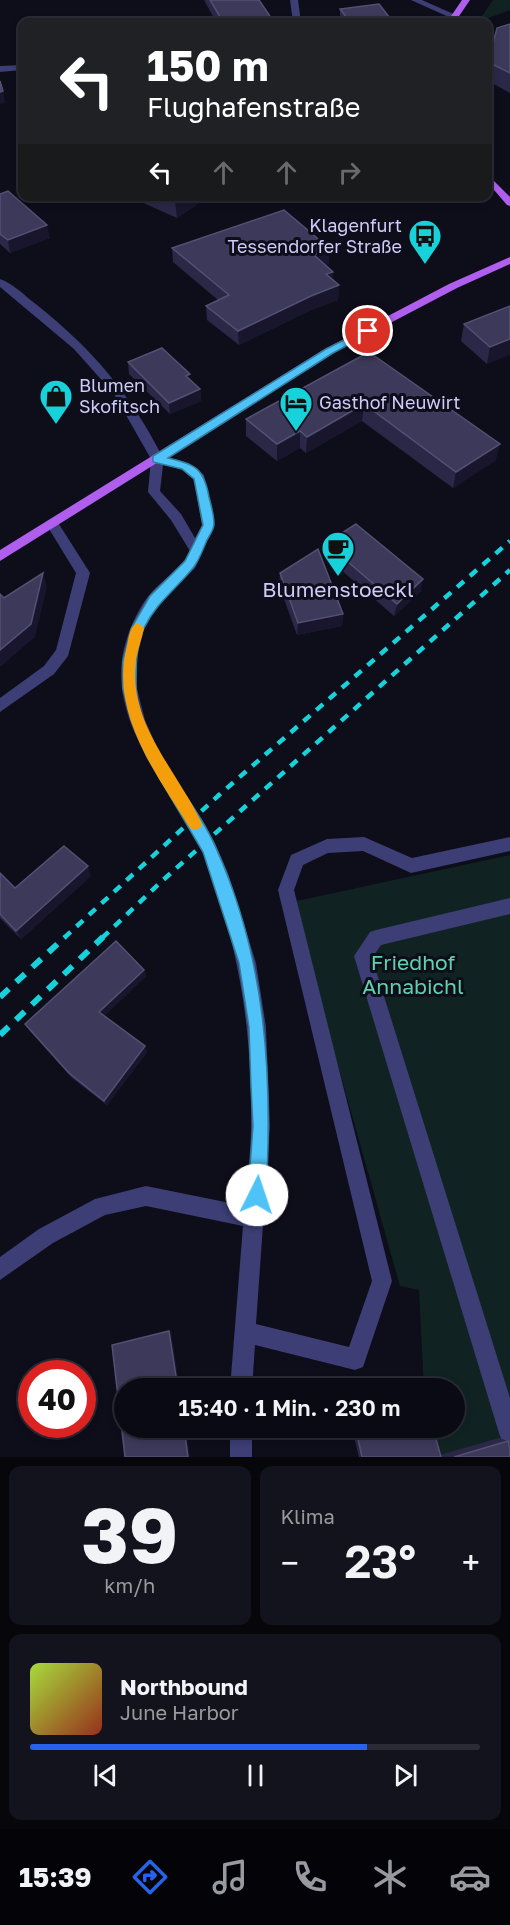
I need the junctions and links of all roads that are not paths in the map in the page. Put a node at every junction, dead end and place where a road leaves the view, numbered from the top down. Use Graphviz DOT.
graph roads {
  1 [pos="294,0"];
  2 [pos="414,0"];
  3 [pos="466,0"];
  4 [pos="296,18"];
  5 [pos="450,18"];
  6 [pos="453,18"];
  7 [pos="18,68"];
  8 [pos="0,69"];
  9 [pos="492,183"];
  10 [pos="510,203"];
  11 [pos="510,260"];
  12 [pos="0,282"];
  13 [pos="157,459"];
  14 [pos="52,524"];
  15 [pos="197,552"];
  16 [pos="0,556"];
  17 [pos="0,706"];
  18 [pos="510,844"];
  19 [pos="510,906"];
  20 [pos="255,1218"];
  21 [pos="0,1270"];
  22 [pos="245,1332"];
  23 [pos="242,1378"];
  24 [pos="510,1433"];
  25 [pos="241,1438"];
  26 [pos="241,1457"];
  1 -- 4 [label="street"];
  2 -- 5 [label="street"];
  3 -- 6 [label="main road"];
  7 -- 8 [label="street"];
  9 -- 10 [label="main road"];
  11 -- 13 [label="main road"];
  12 -- 13 [label="street"];
  13 -- 14 [label="main road"];
  13 -- 15 [label="street"];
  13 -- 15 [label="street"];
  14 -- 16 [label="main road"];
  14 -- 17 [label="street"];
  15 -- 20 [label="street"];
  18 -- 22 [label="street"];
  19 -- 24 [label="street"];
  20 -- 21 [label="street"];
  20 -- 22 [label="street"];
  22 -- 23 [label="street"];
  25 -- 26 [label="street"];
}
